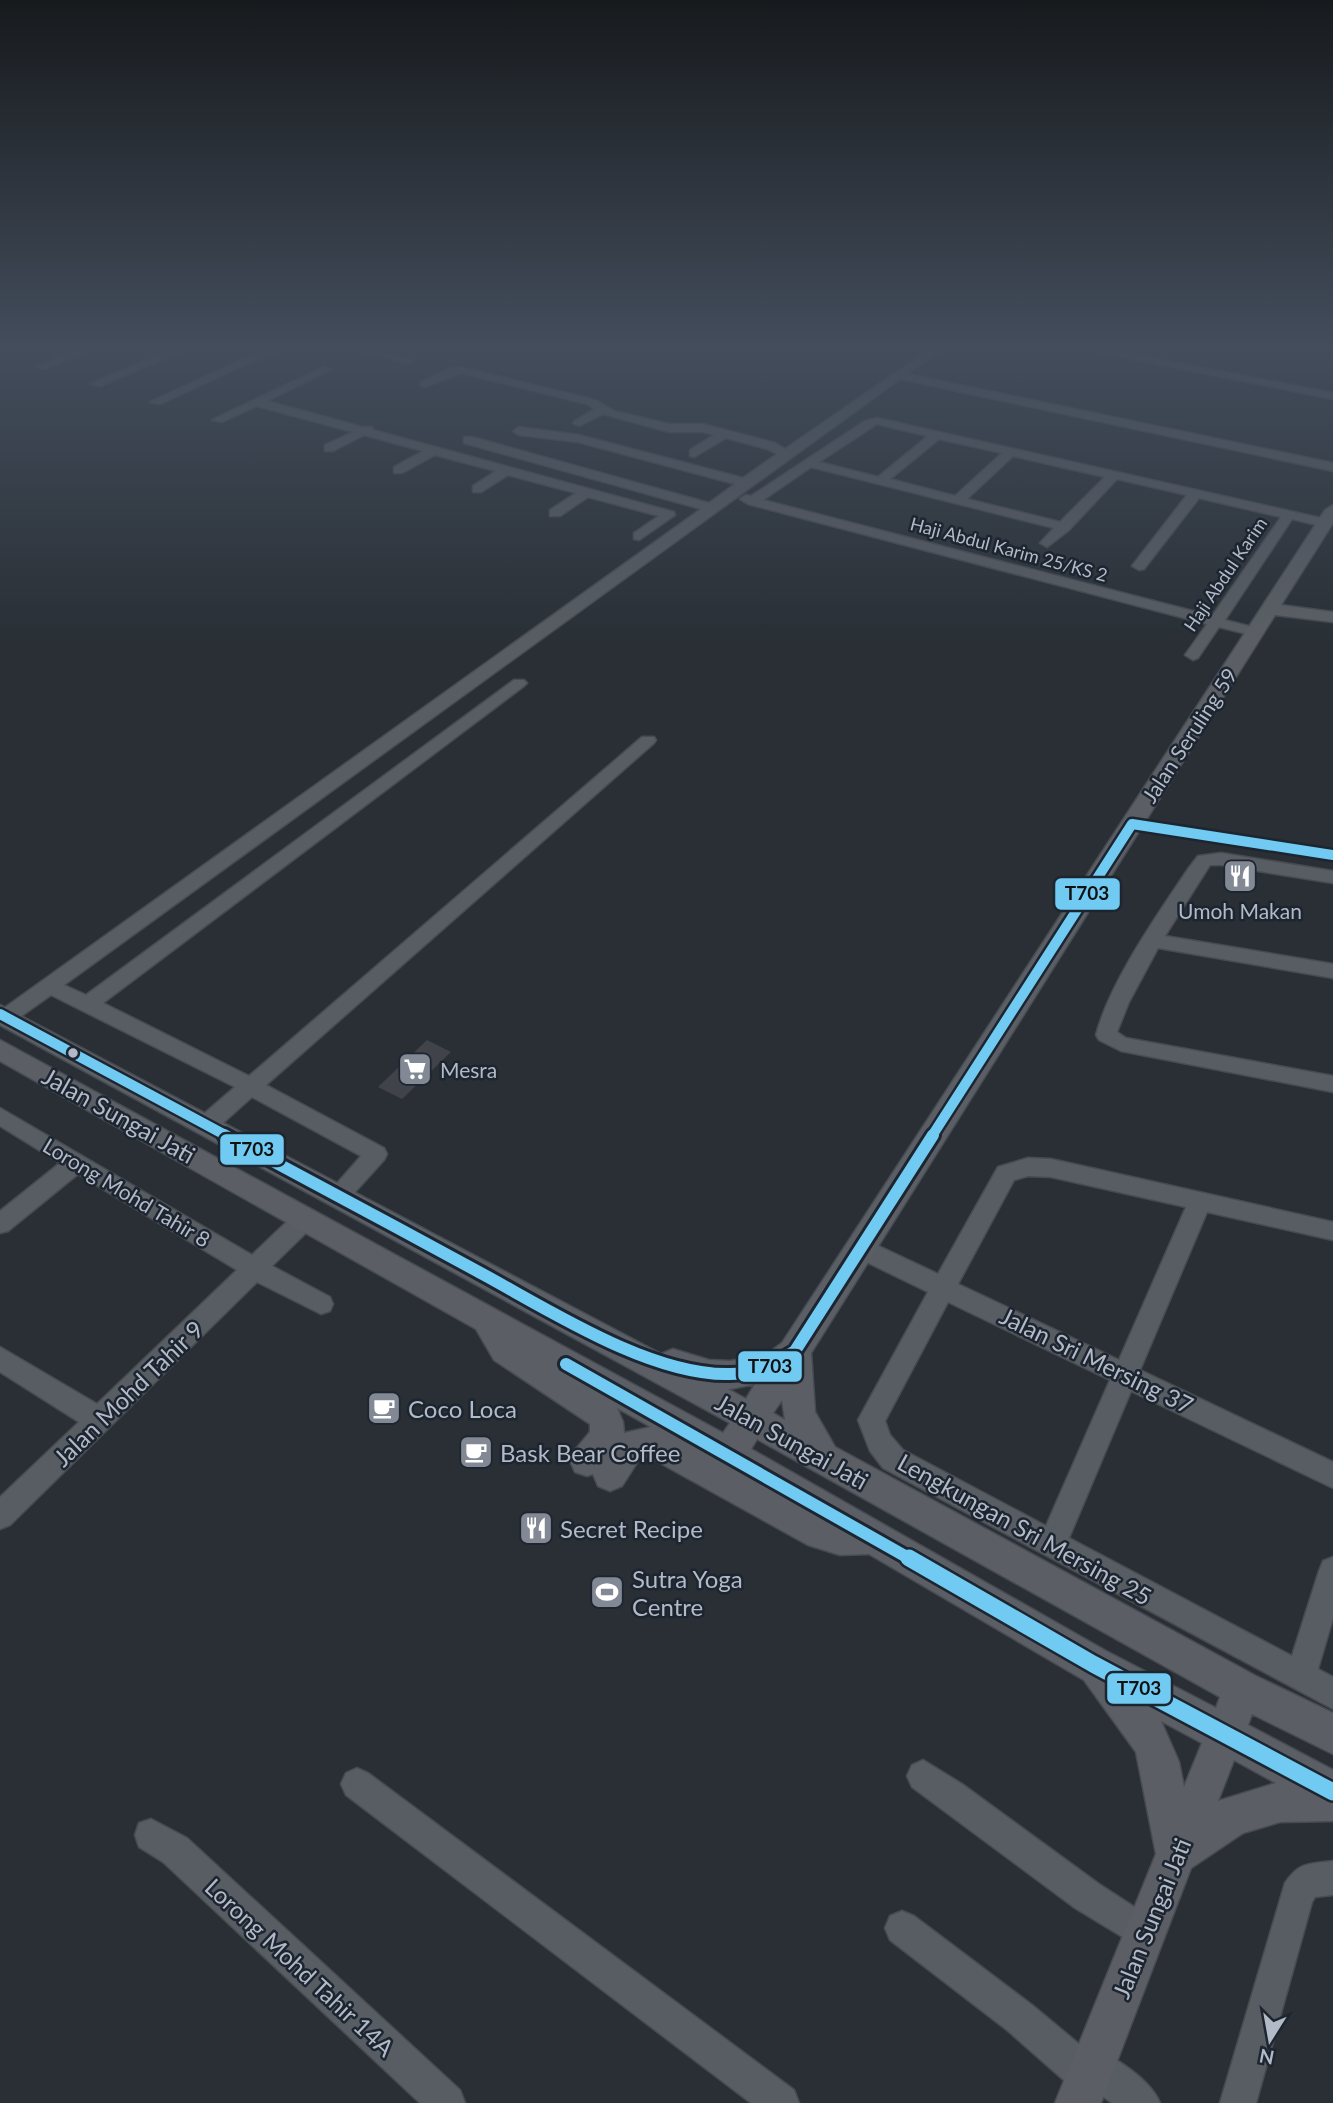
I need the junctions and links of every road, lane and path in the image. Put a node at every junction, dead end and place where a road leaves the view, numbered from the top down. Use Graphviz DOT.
graph roads {
  1 [pos="422,447"];
  2 [pos="494,447"];
  3 [pos="610,447"];
  4 [pos="702,447"];
  5 [pos="773,447"];
  6 [pos="796,447"];
  7 [pos="833,447"];
  8 [pos="922,447"];
  9 [pos="994,447"];
  10 [pos="1239,447"];
  11 [pos="433,450"];
  12 [pos="1011,451"];
  13 [pos="694,453"];
  14 [pos="786,454"];
  15 [pos="809,463"];
  16 [pos="1333,467"];
  17 [pos="398,470"];
  18 [pos="507,470"];
  19 [pos="1114,475"];
  20 [pos="880,481"];
  21 [pos="746,483"];
  22 [pos="477,489"];
  23 [pos="586,492"];
  24 [pos="1196,494"];
  25 [pos="730,495"];
  26 [pos="958,500"];
  27 [pos="753,501"];
  28 [pos="713,508"];
  29 [pos="555,513"];
  30 [pos="1289,515"];
  31 [pos="1329,517"];
  32 [pos="1063,527"];
  33 [pos="639,536"];
  34 [pos="1047,543"];
  35 [pos="1139,566"];
  36 [pos="1270,609"];
  37 [pos="1333,617"];
  38 [pos="1215,622"];
  39 [pos="1255,632"];
  40 [pos="1192,655"];
  41 [pos="519,683"];
  42 [pos="648,740"];
  43 [pos="1132,824"];
  44 [pos="1333,855"];
  45 [pos="1333,877"];
  46 [pos="1154,940"];
  47 [pos="1333,971"];
  48 [pos="50,986"];
  49 [pos="88,1004"];
  50 [pos="3,1016"];
  51 [pos="0,1049"];
  52 [pos="1333,1084"];
  53 [pos="250,1087"];
  54 [pos="0,1116"];
  55 [pos="206,1125"];
  56 [pos="76,1162"];
  57 [pos="338,1196"];
  58 [pos="1199,1203"];
  59 [pos="305,1219"];
  60 [pos="0,1224"];
  61 [pos="1333,1231"];
  62 [pos="860,1248"];
  63 [pos="255,1269"];
  64 [pos="944,1286"];
  65 [pos="321,1304"];
  66 [pos="487,1320"];
  67 [pos="602,1338"];
  68 [pos="795,1351"];
  69 [pos="0,1357"];
  70 [pos="1125,1374"];
  71 [pos="751,1418"];
  72 [pos="99,1420"];
  73 [pos="729,1454"];
  74 [pos="824,1460"];
  75 [pos="1333,1475"];
  76 [pos="0,1516"];
  77 [pos="872,1538"];
  78 [pos="1052,1544"];
  79 [pos="1333,1571"];
  80 [pos="1093,1664"];
  81 [pos="1300,1677"];
  82 [pos="1243,1689"];
  83 [pos="1333,1694"];
  84 [pos="1333,1734"];
  85 [pos="1227,1735"];
  86 [pos="923,1776"];
  87 [pos="357,1784"];
  88 [pos="1333,1792"];
  89 [pos="1333,1801"];
  90 [pos="150,1835"];
  91 [pos="1176,1854"];
  92 [pos="1333,1878"];
  93 [pos="1119,1918"];
  94 [pos="902,1928"];
  95 [pos="1074,2068"];
  96 [pos="447,2103"];
  97 [pos="782,2103"];
  98 [pos="1142,2103"];
  99 [pos="1238,2103"];
  1 -- 11 [label="street"];
  2 -- 28 [label="street"];
  3 -- 21 [label="street"];
  4 -- 13 [label="street"];
  5 -- 14 [label="street"];
  6 -- 14 [label="street"];
  7 -- 15 [label="street"];
  8 -- 20 [label="street"];
  9 -- 12 [label="street"];
  10 -- 16 [label="street"];
  11 -- 17 [label="street"];
  11 -- 18 [label="street"];
  12 -- 19 [label="street"];
  12 -- 26 [label="street"];
  14 -- 21 [label="street"];
  15 -- 20 [label="street"];
  15 -- 27 [label="street"];
  18 -- 22 [label="street"];
  18 -- 23 [label="street"];
  19 -- 24 [label="street"];
  19 -- 32 [label="street"];
  20 -- 26 [label="street"];
  21 -- 25 [label="street"];
  23 -- 29 [label="street"];
  23 -- 33 [label="street"];
  24 -- 30 [label="street"];
  24 -- 35 [label="street"];
  25 -- 27 [label="street, Haji Abdul Karim 25/KS 2"];
  25 -- 28 [label="street"];
  26 -- 32 [label="street"];
  27 -- 38 [label="street, Haji Abdul Karim 25/KS 2"];
  28 -- 48 [label="street"];
  30 -- 31 [label="street"];
  30 -- 38 [label="street, Haji Abdul Karim"];
  31 -- 36 [label="main road, Jalan Seruling 59"];
  32 -- 34 [label="street"];
  36 -- 37 [label="main road"];
  36 -- 39 [label="main road, Jalan Seruling 59"];
  38 -- 39 [label="street, Haji Abdul Karim 25/KS 2"];
  38 -- 40 [label="street, Haji Abdul Karim"];
  39 -- 43 [label="main road, Jalan Seruling 59"];
  41 -- 49 [label="street"];
  42 -- 53 [label="street"];
  43 -- 44 [label="street"];
  43 -- 62 [label="main road, Jalan Seruling 59"];
  45 -- 46 [label="street"];
  46 -- 47 [label="street"];
  46 -- 52 [label="street"];
  48 -- 49 [label="street"];
  48 -- 50 [label="street"];
  49 -- 53 [label="street"];
  50 -- 55 [label="main road, Jalan Sungai Jati"];
  51 -- 59 [label="main road, Jalan Sungai Jati"];
  53 -- 55 [label="street"];
  53 -- 57 [label="street"];
  54 -- 56 [label="street, Lorong Mohd Tahir 8"];
  55 -- 57 [label="main road, Jalan Sungai Jati"];
  56 -- 60 [label="street"];
  56 -- 63 [label="street, Lorong Mohd Tahir 8"];
  57 -- 67 [label="main road, Jalan Sungai Jati"];
  58 -- 61 [label="street, Lengkungan Sri Mersing 25"];
  58 -- 64 [label="street, Lengkungan Sri Mersing 25"];
  58 -- 70 [label="street"];
  59 -- 63 [label="street, Jalan Mohd Tahir 9"];
  59 -- 66 [label="main road, Jalan Sungai Jati"];
  62 -- 64 [label="street, Jalan Sri Mersing 37"];
  62 -- 68 [label="main road, Jalan Seruling 59"];
  63 -- 65 [label="street, Lorong Mohd Tahir 8"];
  63 -- 72 [label="street, Jalan Mohd Tahir 9"];
  64 -- 70 [label="street, Jalan Sri Mersing 37"];
  64 -- 78 [label="street, Lengkungan Sri Mersing 25"];
  66 -- 73 [label="main road, Jalan Sungai Jati"];
  66 -- 77 [label="main road"];
  67 -- 68 [label="main road"];
  67 -- 71 [label="main road, Jalan Sungai Jati"];
  68 -- 71 [label="main road, Jalan Seruling 59"];
  68 -- 74 [label="main road"];
  69 -- 72 [label="street"];
  70 -- 75 [label="street, Jalan Sri Mersing 37"];
  70 -- 78 [label="street"];
  71 -- 73 [label="main road, Jalan Seruling 59"];
  71 -- 74 [label="main road, Jalan Sungai Jati"];
  72 -- 76 [label="street, Jalan Mohd Tahir 9"];
  73 -- 77 [label="main road, Jalan Sungai Jati"];
  74 -- 82 [label="main road, Jalan Sungai Jati"];
  77 -- 80 [label="main road, Jalan Sungai Jati"];
  78 -- 81 [label="street, Lengkungan Sri Mersing 25"];
  79 -- 81 [label="street"];
  80 -- 85 [label="main road, Jalan Sungai Jati"];
  80 -- 91 [label="main road"];
  81 -- 83 [label="street, Lengkungan Sri Mersing 25"];
  82 -- 84 [label="main road"];
  82 -- 85 [label="main road, Jalan Sungai Jati"];
  85 -- 88 [label="main road"];
  85 -- 91 [label="main road, Jalan Sungai Jati"];
  86 -- 93 [label="street"];
  87 -- 97 [label="street"];
  89 -- 91 [label="main road"];
  90 -- 96 [label="street, Lorong Mohd Tahir 14A"];
  91 -- 93 [label="main road, Jalan Sungai Jati"];
  92 -- 99 [label="street"];
  93 -- 95 [label="main road, Jalan Sungai Jati"];
  94 -- 95 [label="street"];
  95 -- 98 [label="street"];
}
